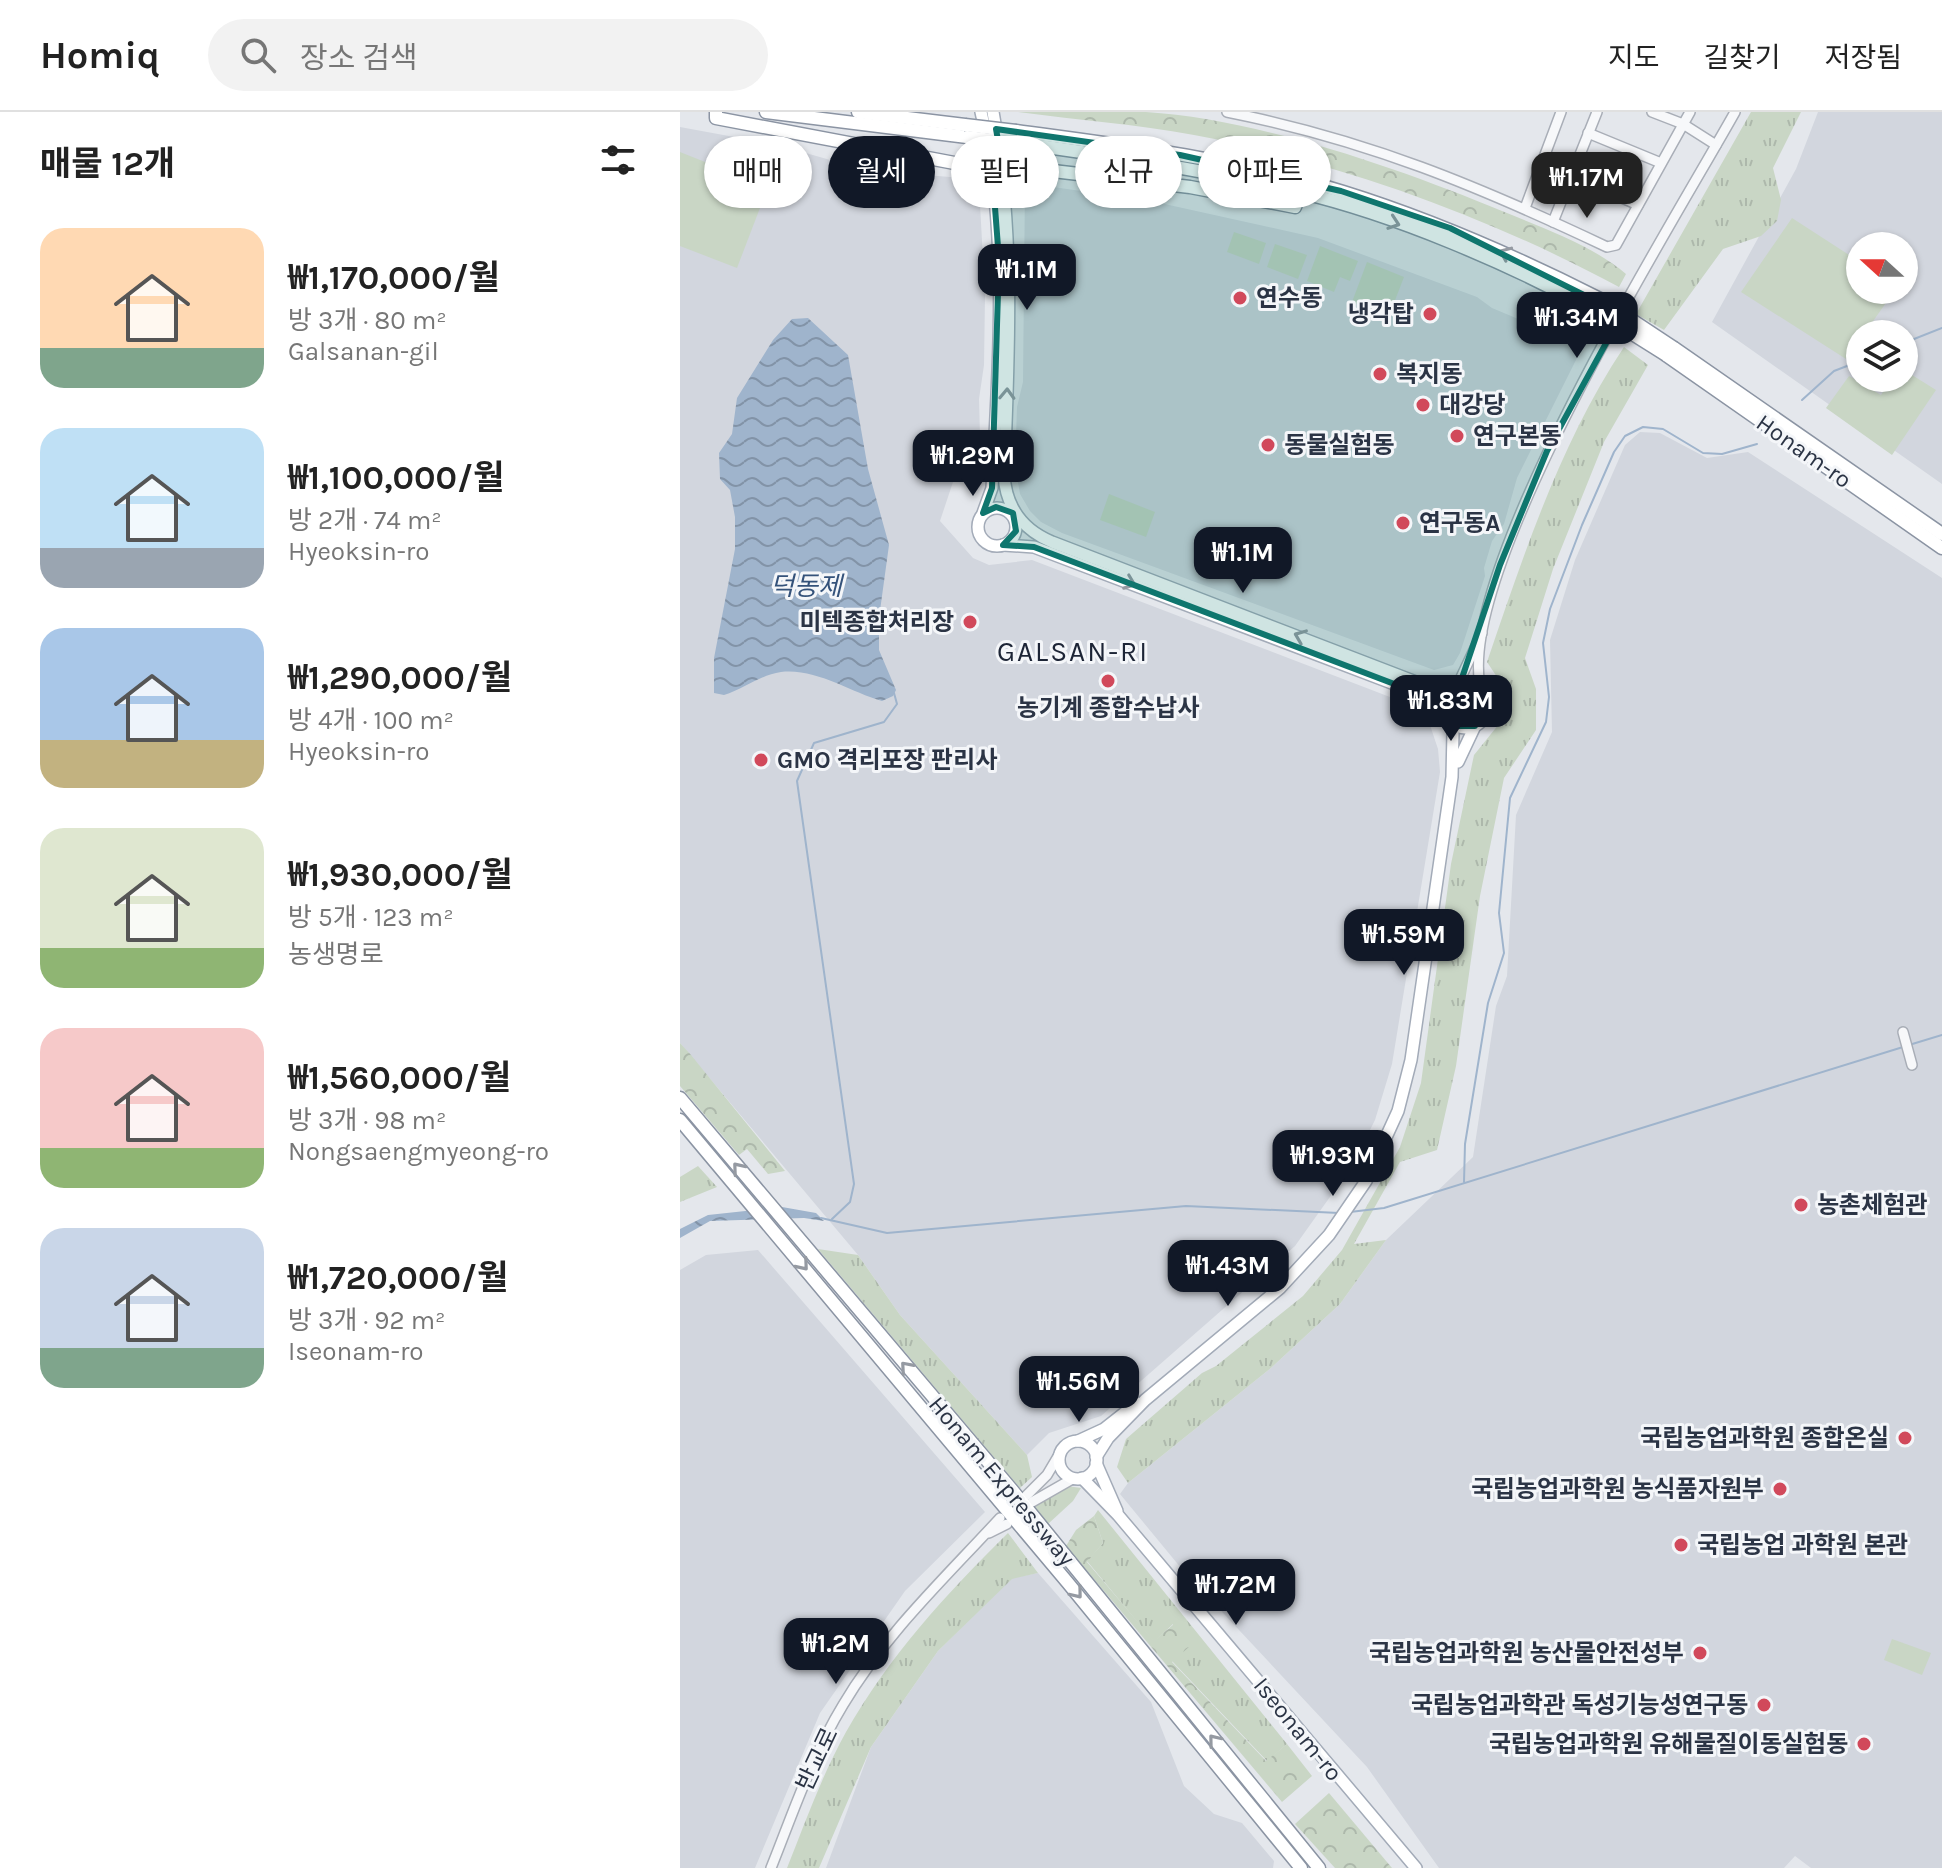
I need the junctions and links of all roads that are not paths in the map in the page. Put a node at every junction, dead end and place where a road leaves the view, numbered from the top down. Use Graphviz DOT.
graph roads {
  1 [pos="716,112"];
  2 [pos="766,112"];
  3 [pos="858,112"];
  4 [pos="981,112"];
  5 [pos="993,112"];
  6 [pos="1227,112"];
  7 [pos="1561,112"];
  8 [pos="1597,112"];
  9 [pos="1652,112"];
  10 [pos="1690,112"];
  11 [pos="1735,112"];
  12 [pos="1683,124"];
  13 [pos="966,131"];
  14 [pos="1588,133"];
  15 [pos="988,136"];
  16 [pos="995,136"];
  17 [pos="1008,136"];
  18 [pos="1059,142"];
  19 [pos="1059,145"];
  20 [pos="1716,145"];
  21 [pos="951,162"];
  22 [pos="1661,163"];
  23 [pos="1198,171"];
  24 [pos="1059,174"];
  25 [pos="1572,176"];
  26 [pos="1198,189"];
  27 [pos="1331,203"];
  28 [pos="1638,205"];
  29 [pos="995,208"];
  30 [pos="1003,208"];
  31 [pos="1525,208"];
  32 [pos="1553,222"];
  33 [pos="1598,305"];
  34 [pos="1670,352"];
  35 [pos="983,513"];
  36 [pos="1013,514"];
  37 [pos="1942,534"];
  38 [pos="1003,545"];
  39 [pos="1942,548"];
  40 [pos="1482,633"];
  41 [pos="1454,690"];
  42 [pos="1483,696"];
  43 [pos="1447,716"];
  44 [pos="1475,726"];
  45 [pos="1452,777"];
  46 [pos="1903,1032"];
  47 [pos="1912,1065"];
  48 [pos="680,1098"];
  49 [pos="680,1120"];
  50 [pos="1145,1400"];
  51 [pos="1078,1441"];
  52 [pos="1060,1453"];
  53 [pos="1096,1460"];
  54 [pos="1078,1478"];
  55 [pos="1118,1515"];
  56 [pos="1004,1521"];
  57 [pos="771,1868"];
  58 [pos="1301,1868"];
  59 [pos="1319,1868"];
  60 [pos="1416,1868"];
  1 -- 21 [label="highway"];
  2 -- 13 [label="highway"];
  3 -- 13 [label="highway"];
  4 -- 15 [label="main road"];
  5 -- 16 [label="main road"];
  6 -- 31 [label="street"];
  7 -- 31 [label="street"];
  8 -- 14 [label="street"];
  9 -- 12 [label="street"];
  10 -- 12 [label="street"];
  11 -- 20 [label="street"];
  12 -- 20 [label="street"];
  12 -- 22 [label="street"];
  13 -- 17 [label="highway, bridge"];
  14 -- 22 [label="street"];
  14 -- 25 [label="street"];
  33 -- 18 [label="highway, one-way"];
  19 -- 23 [label="highway"];
  20 -- 40 [label="street"];
  22 -- 28 [label="street"];
  24 -- 26 [label="highway"];
  25 -- 28 [label="street"];
  25 -- 32 [label="street"];
  27 -- 33 [label="highway, one-way"];
  28 -- 32 [label="street"];
  29 -- 35 [label="main road"];
  36 -- 30 [label="main road, one-way"];
  31 -- 32 [label="street"];
  33 -- 34 [label="highway, bridge"];
  34 -- 37 [label="highway, Honam-ro"];
  34 -- 39 [label="highway, Honam-ro"];
  35 -- 36 [label="main road"];
  35 -- 38 [label="main road"];
  36 -- 38 [label="main road"];
  41 -- 36 [label="main road, one-way"];
  38 -- 43 [label="main road, one-way"];
  40 -- 41 [label="street"];
  40 -- 42 [label="street"];
  41 -- 42 [label="main road"];
  41 -- 43 [label="main road"];
  42 -- 44 [label="main road"];
  43 -- 44 [label="main road"];
  43 -- 45 [label="main road"];
  44 -- 45 [label="main road"];
  45 -- 50 [label="main road"];
  46 -- 47 [label="street"];
  59 -- 48 [label="highway, Honam Expressway, one-way"];
  49 -- 58 [label="highway, Honam Expressway, one-way"];
  50 -- 51 [label="main road"];
  50 -- 53 [label="main road"];
  51 -- 52 [label="main road"];
  51 -- 53 [label="main road"];
  52 -- 54 [label="main road"];
  52 -- 54 [label="street"];
  53 -- 54 [label="main road"];
  53 -- 55 [label="main road, Iseonam-ro"];
  54 -- 55 [label="main road, Iseonam-ro"];
  55 -- 60 [label="main road, Iseonam-ro"];
  56 -- 57 [label="street, 반교로"];
}
